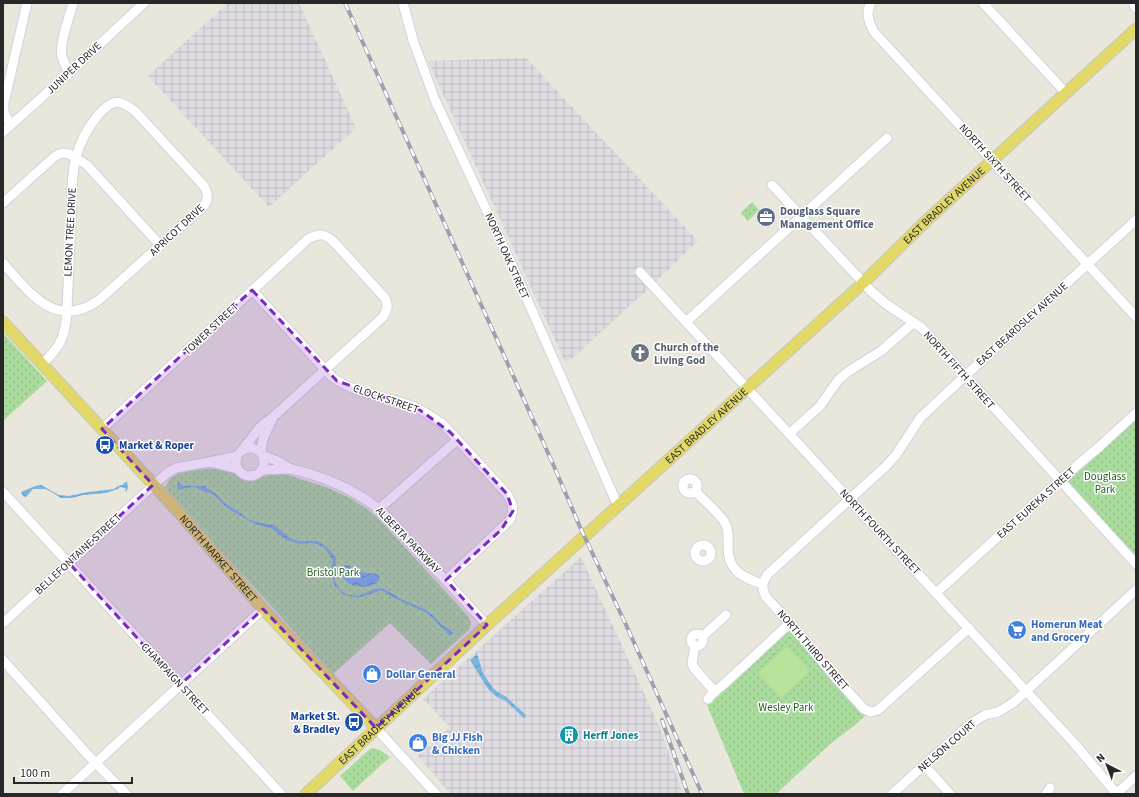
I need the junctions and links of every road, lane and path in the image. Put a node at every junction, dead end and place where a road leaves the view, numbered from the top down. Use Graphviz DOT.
graph roads {
  1 [pos="27,3"];
  2 [pos="73,3"];
  3 [pos="144,3"];
  4 [pos="403,3"];
  5 [pos="871,3"];
  6 [pos="983,3"];
  7 [pos="1133,3"];
  8 [pos="1136,8"];
  9 [pos="1135,31"];
  10 [pos="69,73"];
  11 [pos="1066,93"];
  12 [pos="110,104"];
  13 [pos="11,124"];
  14 [pos="3,132"];
  15 [pos="886,138"];
  16 [pos="76,158"];
  17 [pos="992,160"];
  18 [pos="772,185"];
  19 [pos="3,203"];
  20 [pos="802,216"];
  21 [pos="1136,220"];
  22 [pos="160,245"];
  23 [pos="3,263"];
  24 [pos="1088,264"];
  25 [pos="640,272"];
  26 [pos="863,283"];
  27 [pos="252,290"];
  28 [pos="67,311"];
  29 [pos="1136,317"];
  30 [pos="3,322"];
  31 [pos="686,322"];
  32 [pos="913,323"];
  33 [pos="42,364"];
  34 [pos="325,370"];
  35 [pos="965,376"];
  36 [pos="748,389"];
  37 [pos="1136,413"];
  38 [pos="273,417"];
  39 [pos="102,429"];
  40 [pos="789,434"];
  41 [pos="457,440"];
  42 [pos="240,453"];
  43 [pos="262,454"];
  44 [pos="209,462"];
  45 [pos="238,469"];
  46 [pos="291,469"];
  47 [pos="262,470"];
  48 [pos="1059,481"];
  49 [pos="153,485"];
  50 [pos="695,491"];
  51 [pos="3,492"];
  52 [pos="850,499"];
  53 [pos="618,506"];
  54 [pos="379,509"];
  55 [pos="711,553"];
  56 [pos="728,553"];
  57 [pos="69,563"];
  58 [pos="1136,564"];
  59 [pos="446,580"];
  60 [pos="762,584"];
  61 [pos="1136,590"];
  62 [pos="936,593"];
  63 [pos="263,609"];
  64 [pos="726,615"];
  65 [pos="3,623"];
  66 [pos="790,623"];
  67 [pos="487,625"];
  68 [pos="969,628"];
  69 [pos="3,660"];
  70 [pos="180,685"];
  71 [pos="1026,690"];
  72 [pos="715,692"];
  73 [pos="708,699"];
  74 [pos="376,728"];
  75 [pos="96,763"];
  76 [pos="924,765"];
  77 [pos="1136,776"];
  78 [pos="62,794"];
  79 [pos="126,794"];
  80 [pos="281,794"];
  81 [pos="306,794"];
  82 [pos="436,794"];
  83 [pos="892,794"];
  84 [pos="950,794"];
  85 [pos="1117,794"];
  1 -- 13 [label="street"];
  2 -- 10 [label="street"];
  3 -- 10 [label="street, JUNIPER DRIVE"];
  4 -- 53 [label="street, NORTH OAK STREET"];
  5 -- 17 [label="street, NORTH SIXTH STREET"];
  6 -- 11 [label="street"];
  7 -- 8 [label="street"];
  9 -- 11 [label="main road, EAST BRADLEY AVENUE"];
  10 -- 13 [label="street, JUNIPER DRIVE"];
  11 -- 17 [label="main road, EAST BRADLEY AVENUE"];
  12 -- 16 [label="street, LEMON TREE DRIVE"];
  12 -- 22 [label="street, APRICOT DRIVE"];
  13 -- 14 [label="street, JUNIPER DRIVE"];
  15 -- 20 [label="street"];
  16 -- 19 [label="street"];
  16 -- 22 [label="street"];
  16 -- 28 [label="street, LEMON TREE DRIVE"];
  17 -- 24 [label="street, NORTH SIXTH STREET"];
  17 -- 26 [label="main road, EAST BRADLEY AVENUE"];
  18 -- 20 [label="street, NORTH FIFTH STREET"];
  20 -- 26 [label="street, NORTH FIFTH STREET"];
  20 -- 31 [label="street"];
  21 -- 24 [label="street, EAST BEARDSLEY AVENUE"];
  22 -- 28 [label="street, APRICOT DRIVE"];
  23 -- 28 [label="street"];
  24 -- 29 [label="street, NORTH SIXTH STREET"];
  24 -- 35 [label="street, EAST BEARDSLEY AVENUE"];
  25 -- 31 [label="street, NORTH FOURTH STREET"];
  26 -- 32 [label="street, NORTH FIFTH STREET"];
  26 -- 36 [label="main road, EAST BRADLEY AVENUE"];
  27 -- 34 [label="street, CLOCK STREET"];
  27 -- 34 [label="street, TOWER STREET"];
  27 -- 39 [label="street, TOWER STREET"];
  28 -- 33 [label="street, LEMON TREE DRIVE"];
  30 -- 33 [label="main road, NORTH MARKET STREET"];
  31 -- 36 [label="street, NORTH FOURTH STREET"];
  32 -- 35 [label="street, NORTH FIFTH STREET"];
  32 -- 40 [label="street"];
  33 -- 39 [label="main road, NORTH MARKET STREET"];
  34 -- 38 [label="street"];
  34 -- 41 [label="street, CLOCK STREET"];
  35 -- 48 [label="street, NORTH FIFTH STREET"];
  35 -- 52 [label="street, EAST BEARDSLEY AVENUE"];
  36 -- 40 [label="street, NORTH FOURTH STREET"];
  36 -- 53 [label="main road, EAST BRADLEY AVENUE"];
  37 -- 48 [label="street, EAST EUREKA STREET"];
  38 -- 42 [label="street"];
  38 -- 43 [label="street"];
  39 -- 49 [label="main road, NORTH MARKET STREET"];
  40 -- 52 [label="street, NORTH FOURTH STREET"];
  41 -- 54 [label="street"];
  41 -- 59 [label="street, CLOCK STREET"];
  42 -- 43 [label="street"];
  42 -- 44 [label="street"];
  42 -- 45 [label="street"];
  43 -- 46 [label="street, ALBERTA PARKWAY"];
  43 -- 47 [label="street"];
  44 -- 45 [label="street"];
  44 -- 49 [label="street"];
  45 -- 47 [label="street"];
  46 -- 47 [label="street, ALBERTA PARKWAY"];
  46 -- 54 [label="street, ALBERTA PARKWAY"];
  48 -- 58 [label="street, NORTH FIFTH STREET"];
  48 -- 62 [label="street, EAST EUREKA STREET"];
  49 -- 57 [label="street, BELLEFONTAINE STREET"];
  49 -- 63 [label="main road, NORTH MARKET STREET"];
  50 -- 56 [label="street"];
  51 -- 57 [label="street, CHAMPAIGN STREET"];
  52 -- 60 [label="street, EAST BEARDSLEY AVENUE"];
  52 -- 62 [label="street, NORTH FOURTH STREET"];
  53 -- 67 [label="main road, EAST BRADLEY AVENUE"];
  54 -- 59 [label="street, ALBERTA PARKWAY"];
  55 -- 56 [label="street"];
  56 -- 60 [label="street"];
  57 -- 65 [label="street, BELLEFONTAINE STREET"];
  57 -- 70 [label="street, CHAMPAIGN STREET"];
  59 -- 67 [label="street, ALBERTA PARKWAY"];
  60 -- 66 [label="street, NORTH THIRD STREET"];
  61 -- 71 [label="street, NELSON COURT"];
  62 -- 68 [label="street, NORTH FOURTH STREET"];
  63 -- 70 [label="street"];
  63 -- 74 [label="main road, NORTH MARKET STREET"];
  64 -- 72 [label="street"];
  66 -- 68 [label="street, NORTH THIRD STREET"];
  66 -- 72 [label="street"];
  67 -- 74 [label="main road, EAST BRADLEY AVENUE"];
  68 -- 71 [label="street, NORTH FOURTH STREET"];
  69 -- 75 [label="street"];
  70 -- 75 [label="street"];
  70 -- 80 [label="street, CHAMPAIGN STREET"];
  71 -- 76 [label="street, NELSON COURT"];
  71 -- 85 [label="street, NORTH FOURTH STREET"];
  72 -- 73 [label="street"];
  74 -- 81 [label="main road, EAST BRADLEY AVENUE"];
  74 -- 82 [label="street, NORTH MARKET STREET"];
  75 -- 78 [label="street"];
  75 -- 79 [label="street"];
  76 -- 83 [label="street, NELSON COURT"];
  76 -- 84 [label="street"];
  77 -- 85 [label="street"];
}
